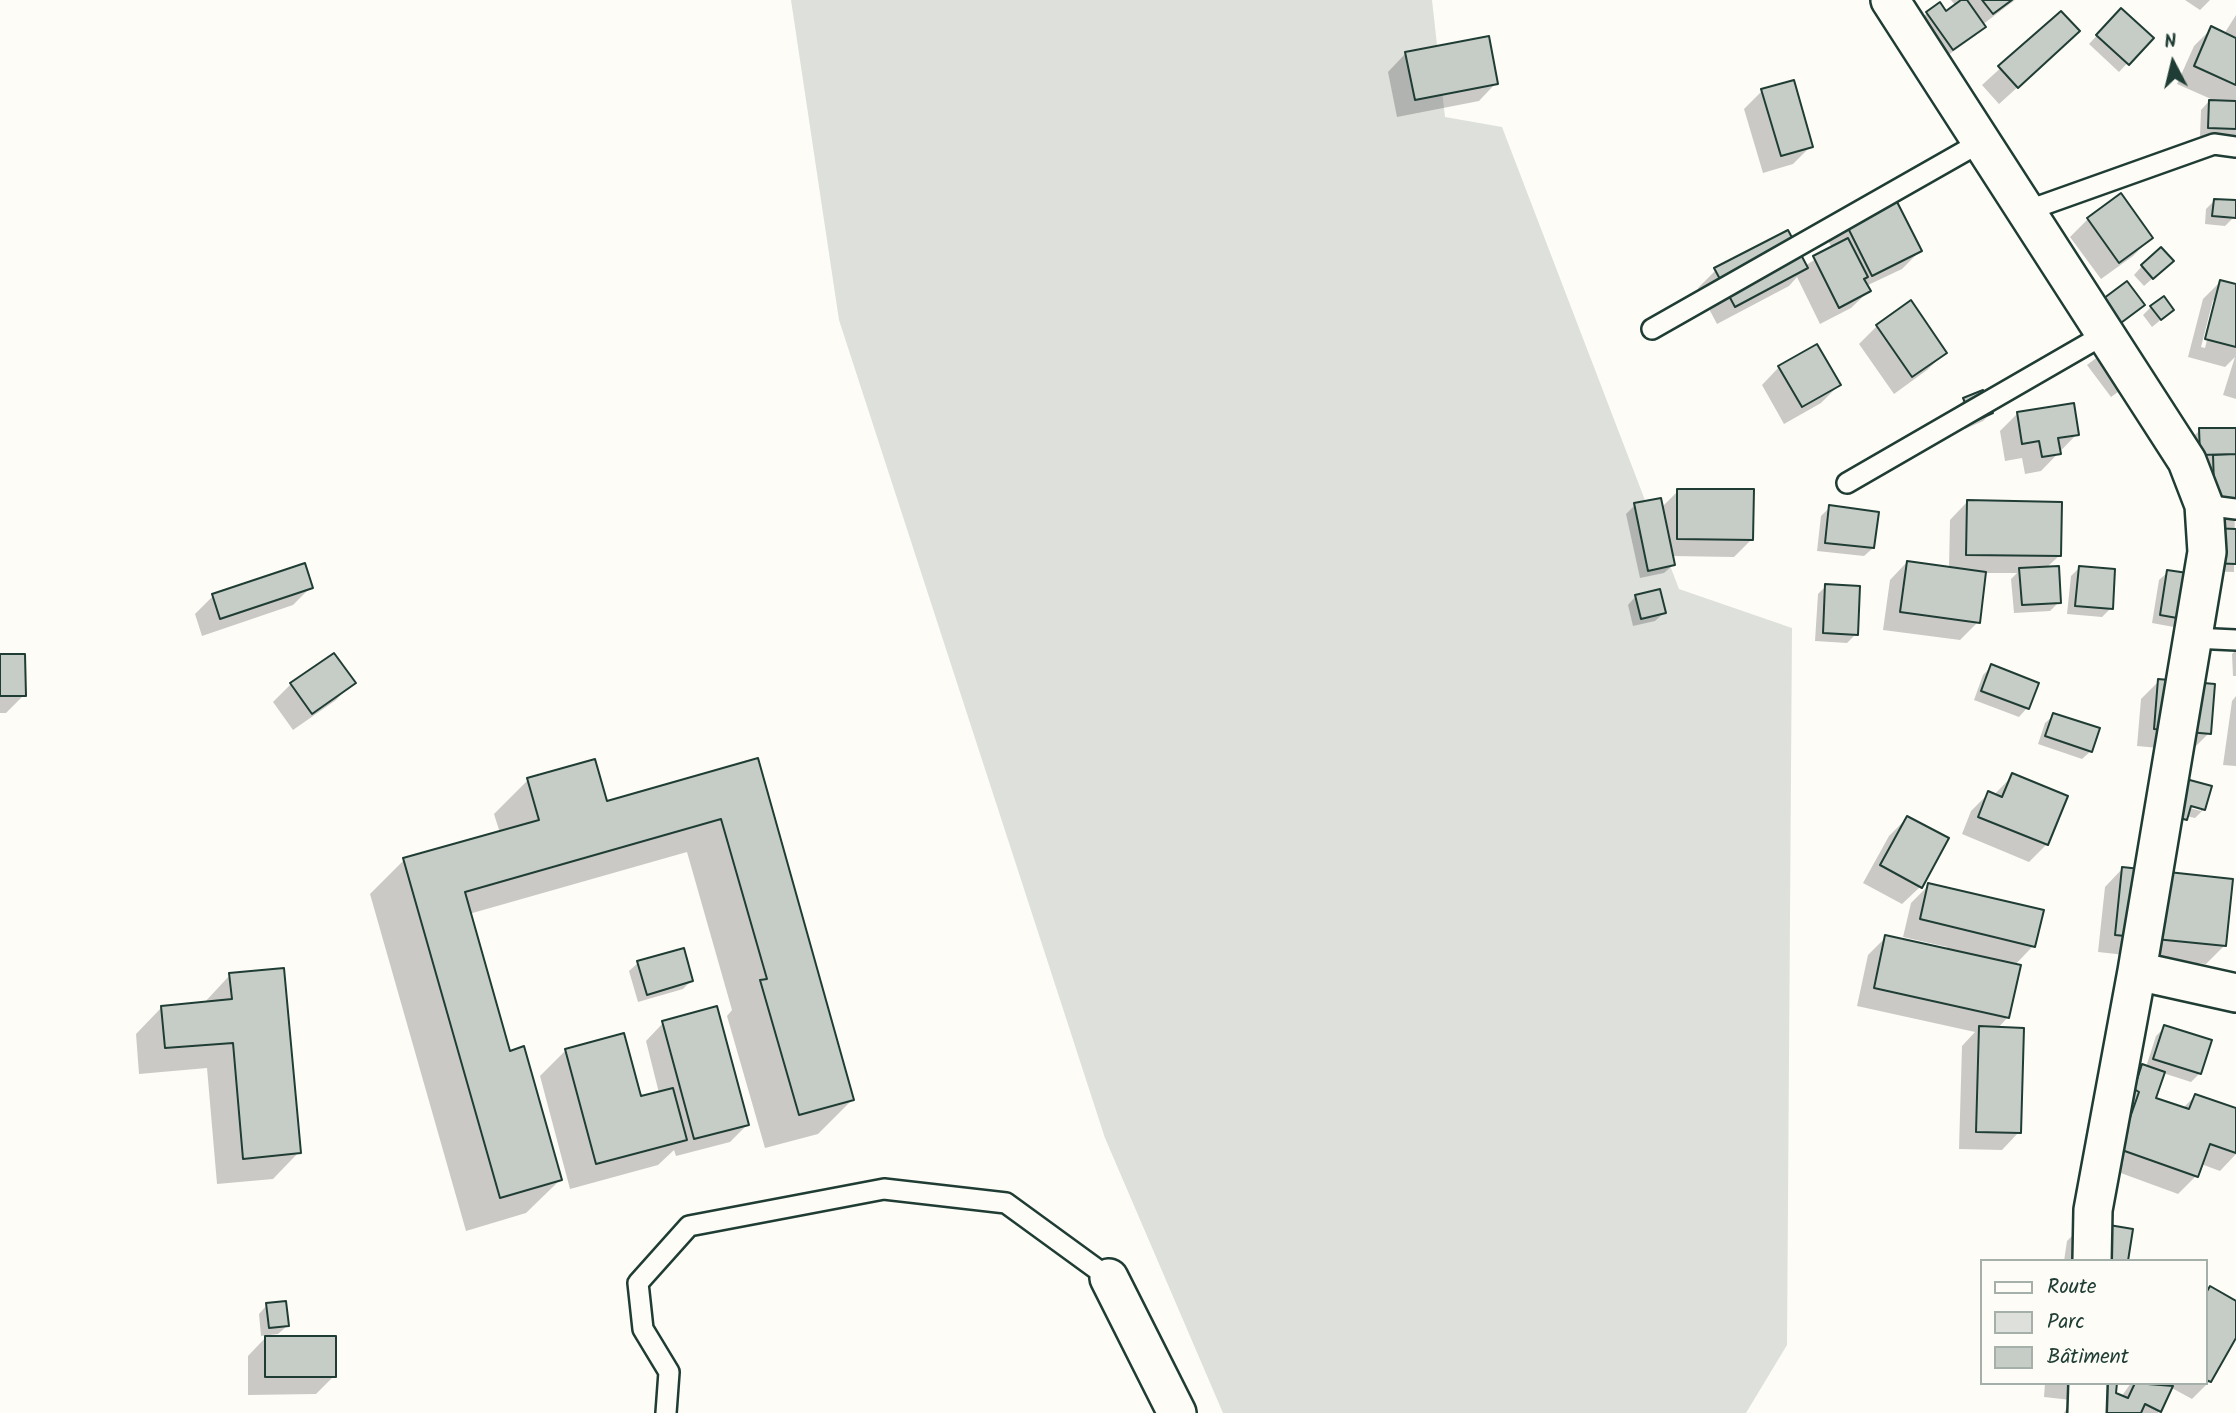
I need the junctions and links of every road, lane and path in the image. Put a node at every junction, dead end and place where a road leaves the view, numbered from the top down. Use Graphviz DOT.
graph roads {
  1 [pos="1889,0"];
  2 [pos="1981,142"];
  3 [pos="2236,147"];
  4 [pos="2026,211"];
  5 [pos="1653,329"];
  6 [pos="2105,334"];
  7 [pos="1847,483"];
  8 [pos="2220,507"];
  9 [pos="2193,638"];
  10 [pos="2236,640"];
  11 [pos="2137,971"];
  12 [pos="2236,993"];
  13 [pos="2092,1259"];
  14 [pos="1109,1278"];
  15 [pos="2088,1385"];
  16 [pos="666,1413"];
  17 [pos="1177,1413"];
  18 [pos="2087,1413"];
  1 -- 2 [label="street"];
  2 -- 4 [label="street"];
  2 -- 5 [label="lane"];
  3 -- 4 [label="lane"];
  4 -- 6 [label="street"];
  6 -- 7 [label="lane"];
  6 -- 8 [label="street"];
  8 -- 9 [label="street"];
  9 -- 10 [label="lane"];
  9 -- 11 [label="street"];
  11 -- 12 [label="street"];
  11 -- 13 [label="street"];
  14 -- 16 [label="lane"];
  14 -- 17 [label="street"];
  15 -- 18 [label="street"];
}
